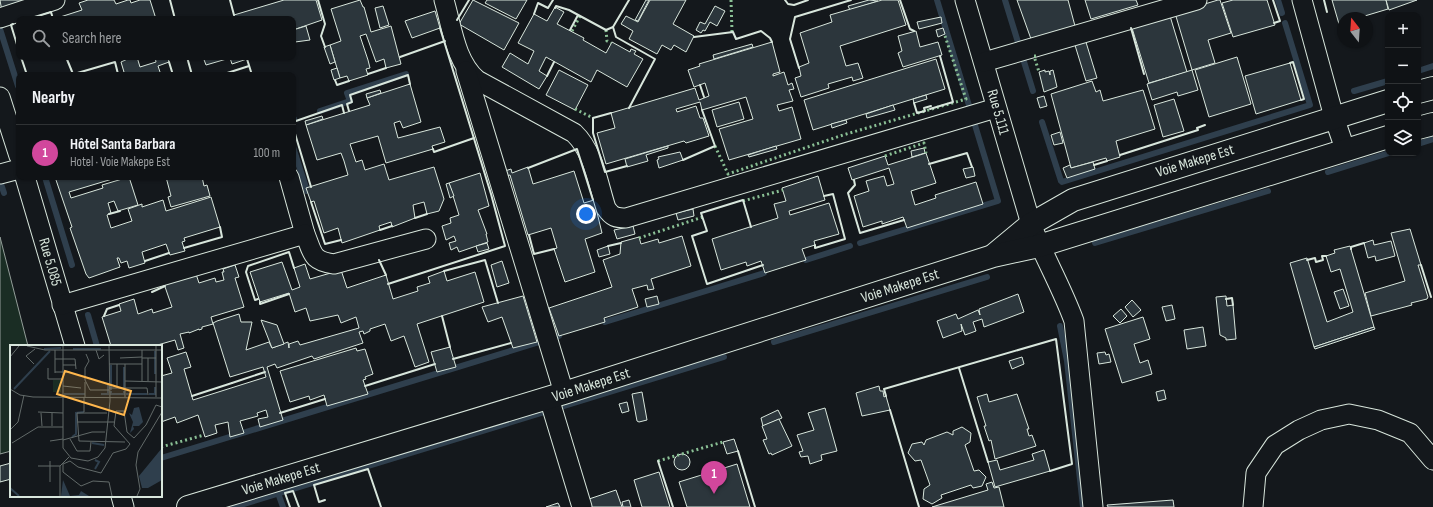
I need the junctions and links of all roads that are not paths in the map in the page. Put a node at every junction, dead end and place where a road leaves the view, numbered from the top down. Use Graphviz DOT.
graph roads {
  1 [pos="55,0"];
  2 [pos="444,0"];
  3 [pos="965,0"];
  4 [pos="1197,0"];
  5 [pos="1302,0"];
  6 [pos="1146,7"];
  7 [pos="0,18"];
  8 [pos="984,62"];
  9 [pos="466,71"];
  10 [pos="1433,88"];
  11 [pos="1421,91"];
  12 [pos="0,97"];
  13 [pos="1385,102"];
  14 [pos="996,108"];
  15 [pos="1334,117"];
  16 [pos="1433,124"];
  17 [pos="1421,127"];
  18 [pos="1385,138"];
  19 [pos="16,147"];
  20 [pos="1345,149"];
  21 [pos="16,170"];
  22 [pos="0,174"];
  23 [pos="26,180"];
  24 [pos="290,180"];
  25 [pos="1031,224"];
  26 [pos="304,234"];
  27 [pos="426,239"];
  28 [pos="1039,246"];
  29 [pos="993,256"];
  30 [pos="62,305"];
  31 [pos="75,345"];
  32 [pos="557,396"];
  33 [pos="1433,460"];
  34 [pos="120,497"];
  35 [pos="124,507"];
  36 [pos="188,507"];
  37 [pos="582,507"];
  38 [pos="1093,507"];
  39 [pos="1253,507"];
  1 -- 7 [label="street"];
  2 -- 9 [label="street"];
  3 -- 8 [label="street, Rue 5.111"];
  4 -- 6 [label="street"];
  5 -- 15 [label="street"];
  6 -- 8 [label="street"];
  8 -- 14 [label="street, Rue 5.111"];
  9 -- 14 [label="street"];
  9 -- 32 [label="street"];
  10 -- 11 [label="main road"];
  12 -- 19 [label="street"];
  13 -- 15 [label="main road, Voie Makepe Est"];
  14 -- 25 [label="street, Rue 5.111"];
  15 -- 20 [label="street"];
  15 -- 25 [label="main road, Voie Makepe Est"];
  16 -- 17 [label="main road"];
  18 -- 20 [label="main road, Voie Makepe Est"];
  20 -- 28 [label="main road, Voie Makepe Est"];
  21 -- 22 [label="street"];
  23 -- 30 [label="street, Rue 5.085"];
  24 -- 26 [label="street"];
  25 -- 28 [label="street, Rue 5.111"];
  25 -- 29 [label="main road, Voie Makepe Est"];
  26 -- 27 [label="street"];
  26 -- 30 [label="street"];
  28 -- 29 [label="main road, Voie Makepe Est"];
  28 -- 38 [label="street, Rue 5.111"];
  29 -- 32 [label="main road, Voie Makepe Est"];
  30 -- 31 [label="street, Rue 5.085"];
  32 -- 36 [label="main road, Voie Makepe Est"];
  32 -- 37 [label="street"];
  33 -- 39 [label="street"];
  34 -- 35 [label="street"];
}
